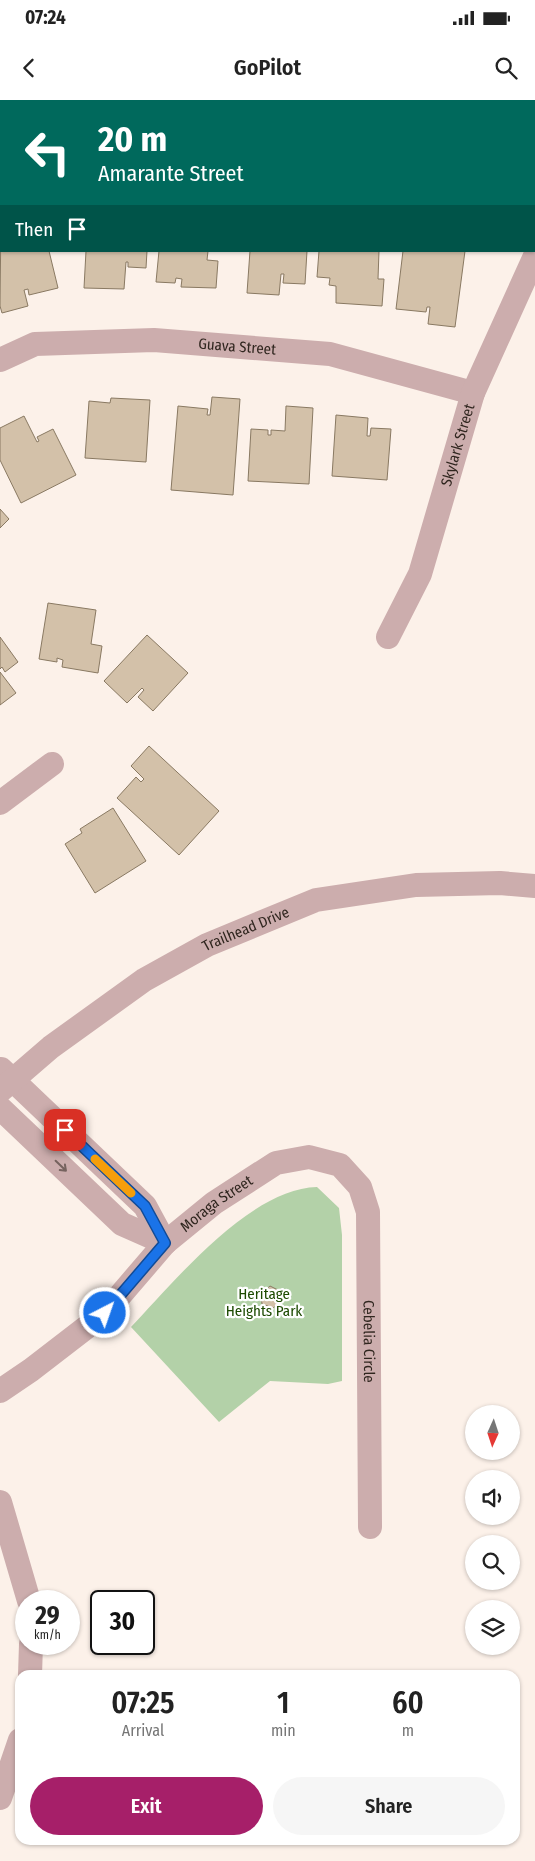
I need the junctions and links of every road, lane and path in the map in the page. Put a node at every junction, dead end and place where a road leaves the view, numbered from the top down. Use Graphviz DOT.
graph roads {
  1 [pos="535,256"];
  2 [pos="0,360"];
  3 [pos="473,393"];
  4 [pos="388,637"];
  5 [pos="52,764"];
  6 [pos="0,803"];
  7 [pos="535,886"];
  8 [pos="4,1080"];
  9 [pos="0,1108"];
  10 [pos="340,1165"];
  11 [pos="165,1243"];
  12 [pos="0,1392"];
  13 [pos="0,1502"];
  14 [pos="370,1527"];
  15 [pos="27,1590"];
  16 [pos="31,1655"];
  17 [pos="30,1670"];
  18 [pos="15,1754"];
  19 [pos="0,1798"];
  1 -- 3 [label="street, Skylark Street"];
  2 -- 3 [label="street, Guava Street"];
  3 -- 4 [label="street, Skylark Street"];
  5 -- 6 [label="street"];
  7 -- 8 [label="street, Trailhead Drive"];
  8 -- 11 [label="street"];
  9 -- 11 [label="street, one-way"];
  10 -- 11 [label="street, Moraga Street"];
  10 -- 14 [label="street, Cebelia Circle"];
  11 -- 12 [label="street, Moraga Street"];
  13 -- 15 [label="street"];
  16 -- 17 [label="street"];
  18 -- 19 [label="street"];
}
